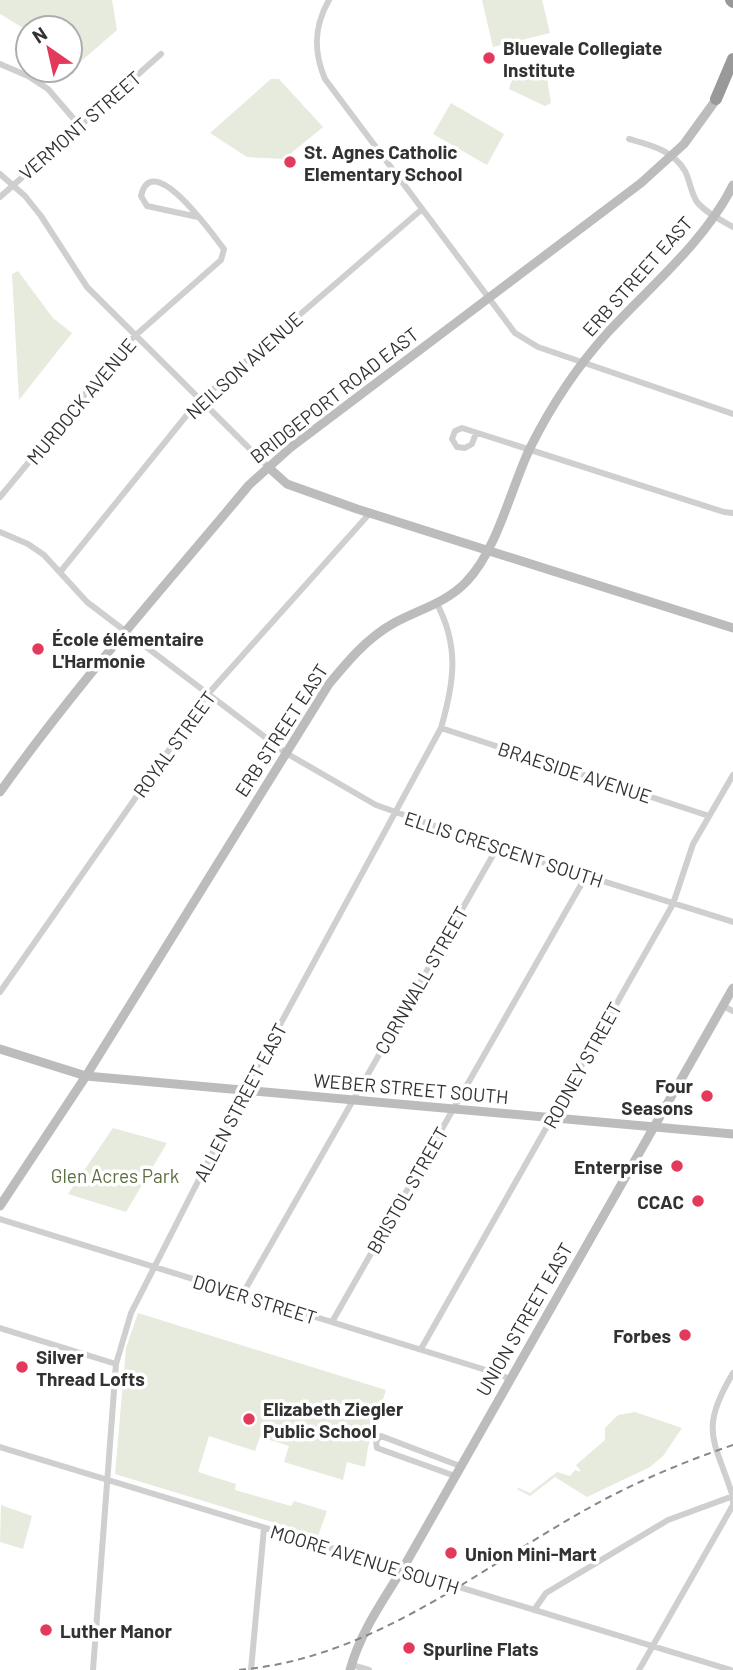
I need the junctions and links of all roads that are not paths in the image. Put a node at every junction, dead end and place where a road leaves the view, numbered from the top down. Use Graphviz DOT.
graph roads {
  1 [pos="329,0"];
  2 [pos="161,54"];
  3 [pos="733,59"];
  4 [pos="0,64"];
  5 [pos="733,73"];
  6 [pos="716,99"];
  7 [pos="79,125"];
  8 [pos="629,139"];
  9 [pos="671,156"];
  10 [pos="0,174"];
  11 [pos="12,185"];
  12 [pos="733,185"];
  13 [pos="0,197"];
  14 [pos="421,210"];
  15 [pos="714,216"];
  16 [pos="198,217"];
  17 [pos="733,228"];
  18 [pos="488,298"];
  19 [pos="136,335"];
  20 [pos="583,362"];
  21 [pos="200,400"];
  22 [pos="733,414"];
  23 [pos="476,433"];
  24 [pos="530,449"];
  25 [pos="268,467"];
  26 [pos="0,497"];
  27 [pos="370,513"];
  28 [pos="733,513"];
  29 [pos="0,532"];
  30 [pos="488,550"];
  31 [pos="61,571"];
  32 [pos="436,602"];
  33 [pos="733,628"];
  34 [pos="127,631"];
  35 [pos="208,694"];
  36 [pos="441,728"];
  37 [pos="286,753"];
  38 [pos="733,775"];
  39 [pos="0,792"];
  40 [pos="394,813"];
  41 [pos="709,816"];
  42 [pos="497,848"];
  43 [pos="586,876"];
  44 [pos="673,904"];
  45 [pos="733,922"];
  46 [pos="733,988"];
  47 [pos="0,992"];
  48 [pos="723,1006"];
  49 [pos="733,1011"];
  50 [pos="0,1049"];
  51 [pos="86,1076"];
  52 [pos="244,1091"];
  53 [pos="353,1101"];
  54 [pos="452,1109"];
  55 [pos="552,1118"];
  56 [pos="655,1126"];
  57 [pos="733,1134"];
  58 [pos="0,1206"];
  59 [pos="0,1219"];
  60 [pos="153,1267"];
  61 [pos="242,1295"];
  62 [pos="332,1322"];
  63 [pos="0,1328"];
  64 [pos="421,1349"];
  65 [pos="116,1364"];
  66 [pos="733,1373"];
  67 [pos="510,1380"];
  68 [pos="0,1447"];
  69 [pos="460,1466"];
  70 [pos="455,1476"];
  71 [pos="108,1480"];
  72 [pos="733,1496"];
  73 [pos="264,1528"];
  74 [pos="402,1570"];
  75 [pos="534,1610"];
  76 [pos="653,1646"];
  77 [pos="351,1667"];
  78 [pos="93,1670"];
  79 [pos="251,1670"];
  80 [pos="369,1670"];
  81 [pos="639,1670"];
  82 [pos="731,1670"];
  1 -- 14 [label="street"];
  2 -- 7 [label="street, VERMONT STREET"];
  3 -- 6 [label="highway"];
  4 -- 7 [label="street"];
  5 -- 6 [label="main road, BRIDGEPORT ROAD EAST"];
  6 -- 9 [label="main road, BRIDGEPORT ROAD EAST"];
  7 -- 11 [label="street, VERMONT STREET"];
  8 -- 9 [label="street"];
  9 -- 15 [label="street"];
  9 -- 18 [label="main road, BRIDGEPORT ROAD EAST"];
  10 -- 11 [label="street"];
  11 -- 13 [label="street, VERMONT STREET"];
  11 -- 19 [label="street"];
  12 -- 15 [label="main road, ERB STREET EAST"];
  14 -- 18 [label="street"];
  14 -- 21 [label="street, NEILSON AVENUE"];
  15 -- 17 [label="street"];
  15 -- 20 [label="main road, ERB STREET EAST"];
  16 -- 16 [label="street, MURDOCK AVENUE"];
  16 -- 19 [label="street, MURDOCK AVENUE"];
  18 -- 20 [label="street"];
  18 -- 25 [label="main road, BRIDGEPORT ROAD EAST"];
  19 -- 21 [label="street"];
  19 -- 26 [label="street, MURDOCK AVENUE"];
  20 -- 22 [label="street"];
  20 -- 24 [label="main road, ERB STREET EAST"];
  21 -- 25 [label="street"];
  21 -- 31 [label="street, NEILSON AVENUE"];
  23 -- 24 [label="street"];
  24 -- 28 [label="street"];
  24 -- 30 [label="main road, ERB STREET EAST"];
  25 -- 27 [label="main road"];
  25 -- 34 [label="main road, BRIDGEPORT ROAD EAST"];
  27 -- 30 [label="main road"];
  27 -- 35 [label="street, ROYAL STREET"];
  29 -- 31 [label="street, ELLIS CRESCENT SOUTH"];
  30 -- 32 [label="main road, ERB STREET EAST"];
  30 -- 33 [label="main road"];
  31 -- 34 [label="street, ELLIS CRESCENT SOUTH"];
  32 -- 36 [label="street, ALLEN STREET EAST"];
  32 -- 37 [label="main road, ERB STREET EAST"];
  34 -- 35 [label="street, ELLIS CRESCENT SOUTH"];
  34 -- 39 [label="main road, BRIDGEPORT ROAD EAST"];
  35 -- 37 [label="street, ELLIS CRESCENT SOUTH"];
  35 -- 47 [label="street, ROYAL STREET"];
  36 -- 40 [label="street, ALLEN STREET EAST"];
  36 -- 41 [label="street, BRAESIDE AVENUE"];
  37 -- 40 [label="street, ELLIS CRESCENT SOUTH"];
  37 -- 51 [label="main road, ERB STREET EAST"];
  38 -- 41 [label="street, RODNEY STREET"];
  40 -- 42 [label="street, ELLIS CRESCENT SOUTH"];
  40 -- 52 [label="street, ALLEN STREET EAST"];
  41 -- 44 [label="street, RODNEY STREET"];
  42 -- 43 [label="street, ELLIS CRESCENT SOUTH"];
  42 -- 53 [label="street, CORNWALL STREET"];
  43 -- 44 [label="street, ELLIS CRESCENT SOUTH"];
  43 -- 54 [label="street, BRISTOL STREET"];
  44 -- 45 [label="street, ELLIS CRESCENT SOUTH"];
  44 -- 55 [label="street, RODNEY STREET"];
  46 -- 48 [label="main road, UNION STREET EAST"];
  48 -- 49 [label="street"];
  48 -- 56 [label="main road, UNION STREET EAST"];
  50 -- 51 [label="main road, WEBER STREET SOUTH"];
  51 -- 52 [label="main road, WEBER STREET SOUTH"];
  51 -- 58 [label="main road, ERB STREET EAST"];
  52 -- 53 [label="main road, WEBER STREET SOUTH"];
  52 -- 60 [label="street, ALLEN STREET EAST"];
  53 -- 54 [label="main road, WEBER STREET SOUTH"];
  53 -- 61 [label="street, CORNWALL STREET"];
  54 -- 55 [label="main road, WEBER STREET SOUTH"];
  54 -- 62 [label="street, BRISTOL STREET"];
  55 -- 56 [label="main road, WEBER STREET SOUTH"];
  55 -- 64 [label="street, RODNEY STREET"];
  56 -- 57 [label="main road, WEBER STREET SOUTH"];
  56 -- 67 [label="main road, UNION STREET EAST"];
  59 -- 60 [label="street, DOVER STREET"];
  60 -- 61 [label="street, DOVER STREET"];
  60 -- 65 [label="street, ALLEN STREET EAST"];
  61 -- 62 [label="street, DOVER STREET"];
  62 -- 64 [label="street, DOVER STREET"];
  63 -- 65 [label="street"];
  64 -- 67 [label="street, DOVER STREET"];
  65 -- 71 [label="street, ALLEN STREET EAST"];
  66 -- 72 [label="street"];
  67 -- 69 [label="main road, UNION STREET EAST"];
  68 -- 71 [label="street, MOORE AVENUE SOUTH"];
  69 -- 70 [label="main road, UNION STREET EAST"];
  69 -- 70 [label="street"];
  70 -- 74 [label="main road, UNION STREET EAST"];
  71 -- 73 [label="street, MOORE AVENUE SOUTH"];
  71 -- 78 [label="street, ALLEN STREET EAST"];
  72 -- 75 [label="street"];
  72 -- 76 [label="street"];
  73 -- 74 [label="street, MOORE AVENUE SOUTH"];
  73 -- 79 [label="street"];
  74 -- 75 [label="street, MOORE AVENUE SOUTH"];
  74 -- 77 [label="main road, UNION STREET EAST"];
  75 -- 76 [label="street, MOORE AVENUE SOUTH"];
  76 -- 81 [label="street"];
  76 -- 82 [label="street, MOORE AVENUE SOUTH"];
  77 -- 80 [label="street"];
}
